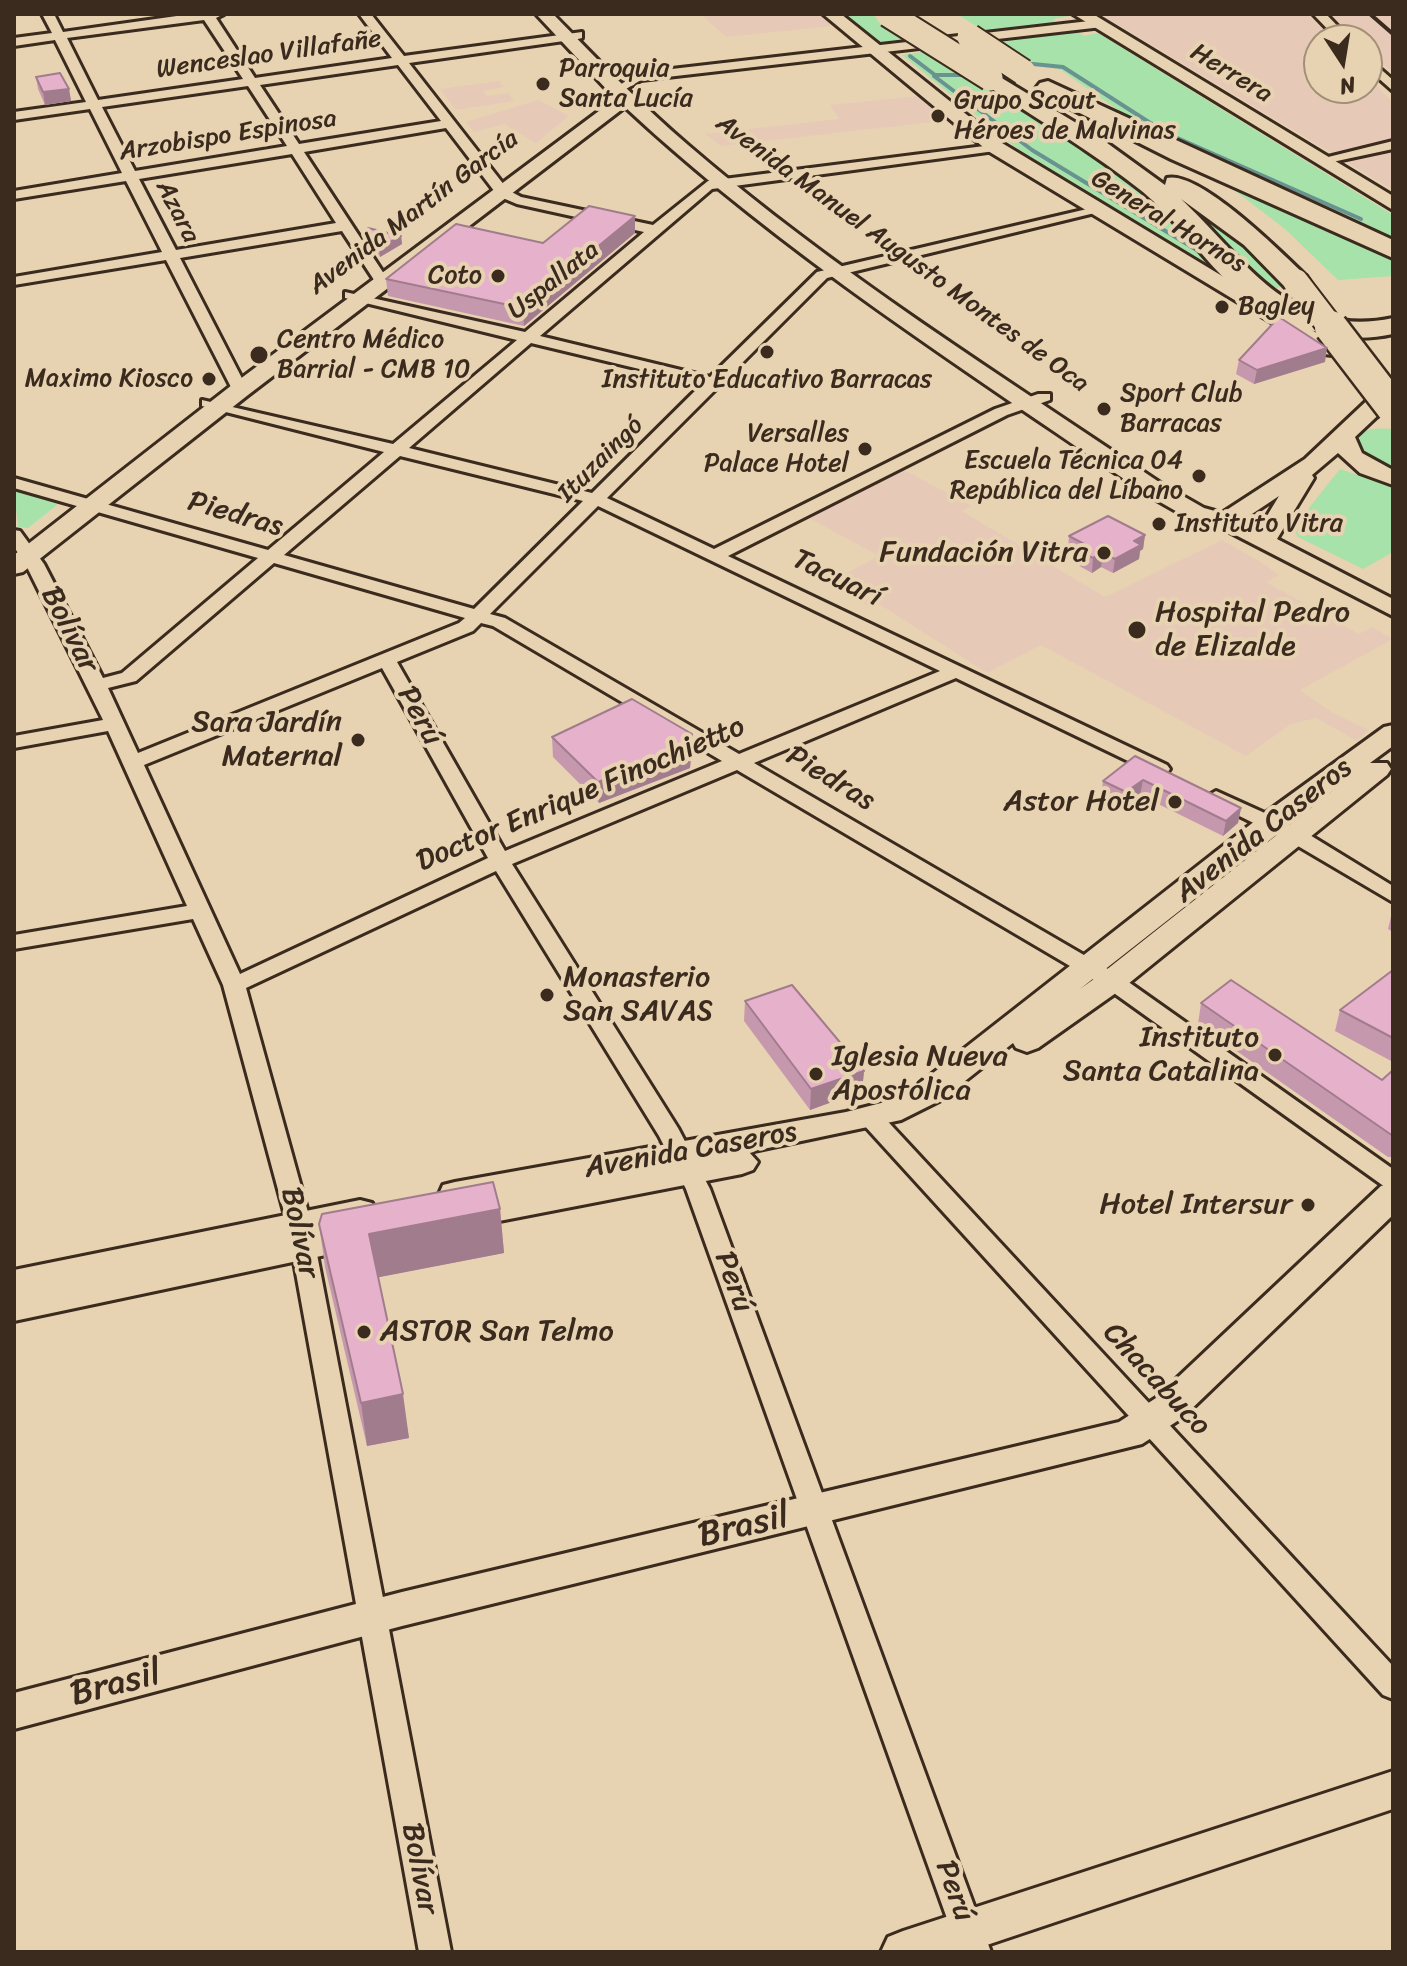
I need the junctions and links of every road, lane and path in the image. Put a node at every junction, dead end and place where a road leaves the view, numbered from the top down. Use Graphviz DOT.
graph roads {
  1 [pos="48,14"];
  2 [pos="211,14"];
  3 [pos="365,14"];
  4 [pos="544,14"];
  5 [pos="560,14"];
  6 [pos="831,14"];
  7 [pos="878,14"];
  8 [pos="888,14"];
  9 [pos="1081,14"];
  10 [pos="948,21"];
  11 [pos="1098,24"];
  12 [pos="59,35"];
  13 [pos="571,36"];
  14 [pos="927,41"];
  15 [pos="14,42"];
  16 [pos="875,50"];
  17 [pos="401,60"];
  18 [pos="995,81"];
  19 [pos="251,82"];
  20 [pos="1048,88"];
  21 [pos="622,89"];
  22 [pos="95,104"];
  23 [pos="14,116"];
  24 [pos="449,124"];
  25 [pos="1393,145"];
  26 [pos="995,147"];
  27 [pos="296,149"];
  28 [pos="1323,160"];
  29 [pos="132,177"];
  30 [pos="732,179"];
  31 [pos="501,189"];
  32 [pos="14,195"];
  33 [pos="1393,204"];
  34 [pos="1100,210"];
  35 [pos="343,226"];
  36 [pos="657,230"];
  37 [pos="1393,250"];
  38 [pos="172,254"];
  39 [pos="849,269"];
  40 [pos="379,280"];
  41 [pos="14,281"];
  42 [pos="1307,281"];
  43 [pos="356,297"];
  44 [pos="1393,326"];
  45 [pos="526,337"];
  46 [pos="1332,338"];
  47 [pos="1393,372"];
  48 [pos="716,383"];
  49 [pos="238,386"];
  50 [pos="1036,399"];
  51 [pos="214,405"];
  52 [pos="1389,410"];
  53 [pos="1345,432"];
  54 [pos="397,450"];
  55 [pos="1313,464"];
  56 [pos="1393,478"];
  57 [pos="14,483"];
  58 [pos="598,500"];
  59 [pos="86,505"];
  60 [pos="1226,521"];
  61 [pos="1264,541"];
  62 [pos="18,551"];
  63 [pos="718,554"];
  64 [pos="272,556"];
  65 [pos="1393,609"];
  66 [pos="482,615"];
  67 [pos="387,660"];
  68 [pos="957,671"];
  69 [pos="97,685"];
  70 [pos="115,724"];
  71 [pos="1393,733"];
  72 [pos="14,742"];
  73 [pos="1393,758"];
  74 [pos="134,762"];
  75 [pos="742,762"];
  76 [pos="1282,829"];
  77 [pos="500,861"];
  78 [pos="1393,895"];
  79 [pos="205,919"];
  80 [pos="14,942"];
  81 [pos="1100,975"];
  82 [pos="234,985"];
  83 [pos="878,1125"];
  84 [pos="685,1163"];
  85 [pos="1393,1181"];
  86 [pos="1393,1195"];
  87 [pos="301,1235"];
  88 [pos="14,1283"];
  89 [pos="14,1308"];
  90 [pos="1149,1423"];
  91 [pos="818,1510"];
  92 [pos="373,1618"];
  93 [pos="1393,1686"];
  94 [pos="14,1711"];
  95 [pos="1393,1790"];
  96 [pos="972,1942"];
  97 [pos="435,1952"];
  98 [pos="903,1952"];
  1 -- 12 [label="street, Azara"];
  2 -- 12 [label="street"];
  2 -- 19 [label="street"];
  3 -- 17 [label="street"];
  4 -- 13 [label="main road, Avenida Manuel Augusto Montes de Oca"];
  5 -- 13 [label="main road, Avenida Manuel Augusto Montes de Oca"];
  6 -- 16 [label="main road, General Hornos"];
  7 -- 14 [label="highway, bridge"];
  8 -- 14 [label="highway, bridge"];
  9 -- 11 [label="main road, Herrera"];
  10 -- 20 [label="highway, bridge"];
  11 -- 16 [label="street"];
  11 -- 28 [label="main road, Herrera"];
  12 -- 15 [label="street"];
  12 -- 22 [label="street, Azara"];
  13 -- 17 [label="street, Wenceslao Villafañe"];
  13 -- 21 [label="main road, Avenida Manuel Augusto Montes de Oca"];
  14 -- 18 [label="highway, bridge"];
  16 -- 21 [label="street"];
  16 -- 26 [label="main road, General Hornos"];
  17 -- 19 [label="street, Wenceslao Villafañe"];
  17 -- 24 [label="street"];
  18 -- 42 [label="highway"];
  18 -- 46 [label="highway"];
  19 -- 22 [label="street, Wenceslao Villafañe"];
  19 -- 27 [label="street"];
  20 -- 37 [label="highway"];
  20 -- 42 [label="highway"];
  21 -- 30 [label="main road, Avenida Manuel Augusto Montes de Oca"];
  21 -- 31 [label="main road, Avenida Martín García"];
  22 -- 23 [label="street, Wenceslao Villafañe"];
  22 -- 29 [label="street, Azara"];
  24 -- 27 [label="street, Arzobispo Espinosa"];
  24 -- 31 [label="street"];
  25 -- 28 [label="street"];
  26 -- 30 [label="street, Uspallata"];
  26 -- 34 [label="main road, General Hornos"];
  27 -- 29 [label="street, Arzobispo Espinosa"];
  27 -- 35 [label="street"];
  28 -- 33 [label="main road, Herrera"];
  29 -- 32 [label="street, Arzobispo Espinosa"];
  29 -- 38 [label="street, Azara"];
  30 -- 36 [label="street, Uspallata"];
  30 -- 39 [label="main road, Avenida Manuel Augusto Montes de Oca"];
  31 -- 36 [label="street"];
  31 -- 40 [label="main road, Avenida Martín García"];
  34 -- 39 [label="street, Ituzaingó"];
  34 -- 46 [label="main road, General Hornos"];
  35 -- 38 [label="street"];
  35 -- 40 [label="street"];
  36 -- 45 [label="street, Uspallata"];
  38 -- 41 [label="street"];
  38 -- 49 [label="street, Azara"];
  39 -- 48 [label="street, Ituzaingó"];
  39 -- 50 [label="main road, Avenida Manuel Augusto Montes de Oca"];
  40 -- 43 [label="main road, Avenida Martín García"];
  42 -- 47 [label="highway"];
  42 -- 52 [label="highway, bridge"];
  43 -- 45 [label="street"];
  43 -- 49 [label="main road, Avenida Martín García"];
  44 -- 46 [label="highway"];
  45 -- 48 [label="street"];
  45 -- 54 [label="street, Uspallata"];
  46 -- 52 [label="highway"];
  48 -- 58 [label="street, Ituzaingó"];
  49 -- 51 [label="main road, Avenida Martín García"];
  50 -- 60 [label="main road, Avenida Manuel Augusto Montes de Oca"];
  50 -- 63 [label="street"];
  51 -- 54 [label="street, Tacuarí"];
  51 -- 59 [label="main road, Avenida Martín García"];
  52 -- 53 [label="main road"];
  53 -- 55 [label="main road"];
  53 -- 56 [label="main road"];
  54 -- 58 [label="street, Tacuarí"];
  54 -- 64 [label="street, Uspallata"];
  55 -- 60 [label="main road"];
  55 -- 61 [label="main road"];
  57 -- 59 [label="street, Piedras"];
  58 -- 63 [label="street, Tacuarí"];
  58 -- 66 [label="street, Ituzaingó"];
  59 -- 62 [label="main road, Avenida Martín García"];
  59 -- 64 [label="street, Piedras"];
  60 -- 61 [label="main road, Avenida Manuel Augusto Montes de Oca"];
  61 -- 65 [label="main road, Avenida Manuel Augusto Montes de Oca"];
  62 -- 69 [label="street, Bolívar"];
  63 -- 68 [label="street, Tacuarí"];
  64 -- 66 [label="street, Piedras"];
  64 -- 69 [label="street, Uspallata"];
  66 -- 67 [label="street, Ituzaingó"];
  66 -- 75 [label="street, Piedras"];
  67 -- 74 [label="street, Ituzaingó"];
  67 -- 77 [label="street, Perú"];
  68 -- 75 [label="street, Doctor Enrique Finochietto"];
  68 -- 76 [label="street, Tacuarí"];
  69 -- 70 [label="street, Bolívar"];
  70 -- 72 [label="street"];
  70 -- 74 [label="street, Bolívar"];
  71 -- 76 [label="main road, Avenida Caseros"];
  73 -- 76 [label="main road, Avenida Caseros"];
  74 -- 79 [label="street, Bolívar"];
  75 -- 77 [label="street, Doctor Enrique Finochietto"];
  75 -- 81 [label="street, Piedras"];
  76 -- 78 [label="street, Tacuarí"];
  76 -- 81 [label="main road, Avenida Caseros"];
  77 -- 82 [label="street, Doctor Enrique Finochietto"];
  77 -- 84 [label="street, Perú"];
  79 -- 80 [label="street"];
  79 -- 82 [label="street, Bolívar"];
  81 -- 83 [label="main road, Avenida Caseros"];
  81 -- 85 [label="street, Piedras"];
  82 -- 87 [label="street, Bolívar"];
  83 -- 84 [label="main road, Avenida Caseros"];
  83 -- 90 [label="street, Chacabuco"];
  84 -- 87 [label="main road, Avenida Caseros"];
  84 -- 91 [label="street, Perú"];
  86 -- 90 [label="main road, Brasil"];
  87 -- 88 [label="main road, Avenida Caseros"];
  87 -- 89 [label="main road, Avenida Caseros"];
  87 -- 92 [label="street, Bolívar"];
  90 -- 91 [label="main road, Brasil"];
  90 -- 93 [label="street, Chacabuco"];
  91 -- 92 [label="main road, Brasil"];
  91 -- 96 [label="street, Perú"];
  92 -- 94 [label="main road, Brasil"];
  92 -- 97 [label="street, Bolívar"];
  95 -- 96 [label="main road"];
  96 -- 98 [label="main road"];
}
